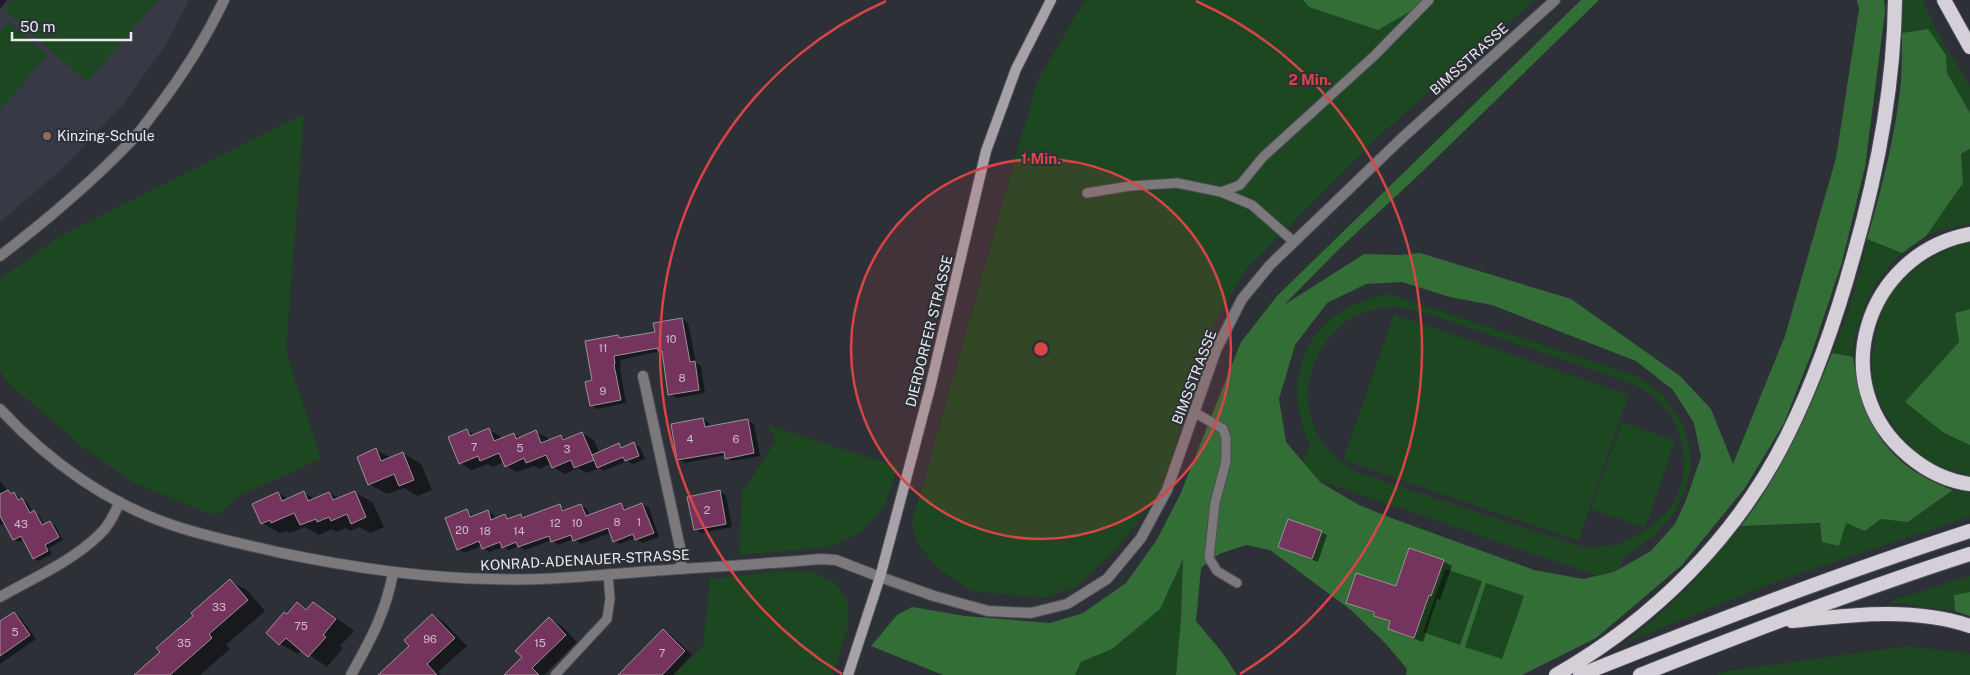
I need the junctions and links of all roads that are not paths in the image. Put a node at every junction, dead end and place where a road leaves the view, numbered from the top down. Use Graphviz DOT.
graph roads {
  1 [pos="224,0"];
  2 [pos="1051,0"];
  3 [pos="1429,0"];
  4 [pos="1555,0"];
  5 [pos="1895,0"];
  6 [pos="1944,0"];
  7 [pos="1970,47"];
  8 [pos="1221,192"];
  9 [pos="1087,193"];
  10 [pos="1970,234"];
  11 [pos="1294,242"];
  12 [pos="0,256"];
  13 [pos="643,376"];
  14 [pos="0,409"];
  15 [pos="1194,412"];
  16 [pos="1970,484"];
  17 [pos="120,502"];
  18 [pos="1970,530"];
  19 [pos="1970,554"];
  20 [pos="681,569"];
  21 [pos="392,573"];
  22 [pos="608,574"];
  23 [pos="880,577"];
  24 [pos="1237,583"];
  25 [pos="0,597"];
  26 [pos="1772,623"];
  27 [pos="1970,626"];
  28 [pos="351,675"];
  29 [pos="555,675"];
  30 [pos="848,675"];
  31 [pos="1556,675"];
  32 [pos="1580,675"];
  33 [pos="1640,675"];
  1 -- 12 [label="street"];
  2 -- 23 [label="main road, DIERDORFER STRASSE"];
  3 -- 8 [label="lane"];
  4 -- 11 [label="street, BIMSSTRASSE"];
  5 -- 31 [label="highway"];
  6 -- 7 [label="highway"];
  8 -- 9 [label="lane"];
  8 -- 11 [label="lane"];
  10 -- 16 [label="highway"];
  11 -- 15 [label="street, BIMSSTRASSE"];
  13 -- 20 [label="street"];
  14 -- 17 [label="street, KONRAD-ADENAUER-STRASSE"];
  15 -- 23 [label="street, BIMSSTRASSE"];
  15 -- 24 [label="lane"];
  17 -- 21 [label="street, KONRAD-ADENAUER-STRASSE"];
  17 -- 25 [label="street"];
  18 -- 32 [label="highway"];
  19 -- 26 [label="highway"];
  20 -- 22 [label="street, KONRAD-ADENAUER-STRASSE"];
  20 -- 23 [label="street, KONRAD-ADENAUER-STRASSE"];
  21 -- 22 [label="street, KONRAD-ADENAUER-STRASSE"];
  21 -- 28 [label="street"];
  22 -- 29 [label="lane"];
  23 -- 30 [label="main road, DIERDORFER STRASSE"];
  26 -- 27 [label="highway"];
  26 -- 33 [label="highway"];
}
